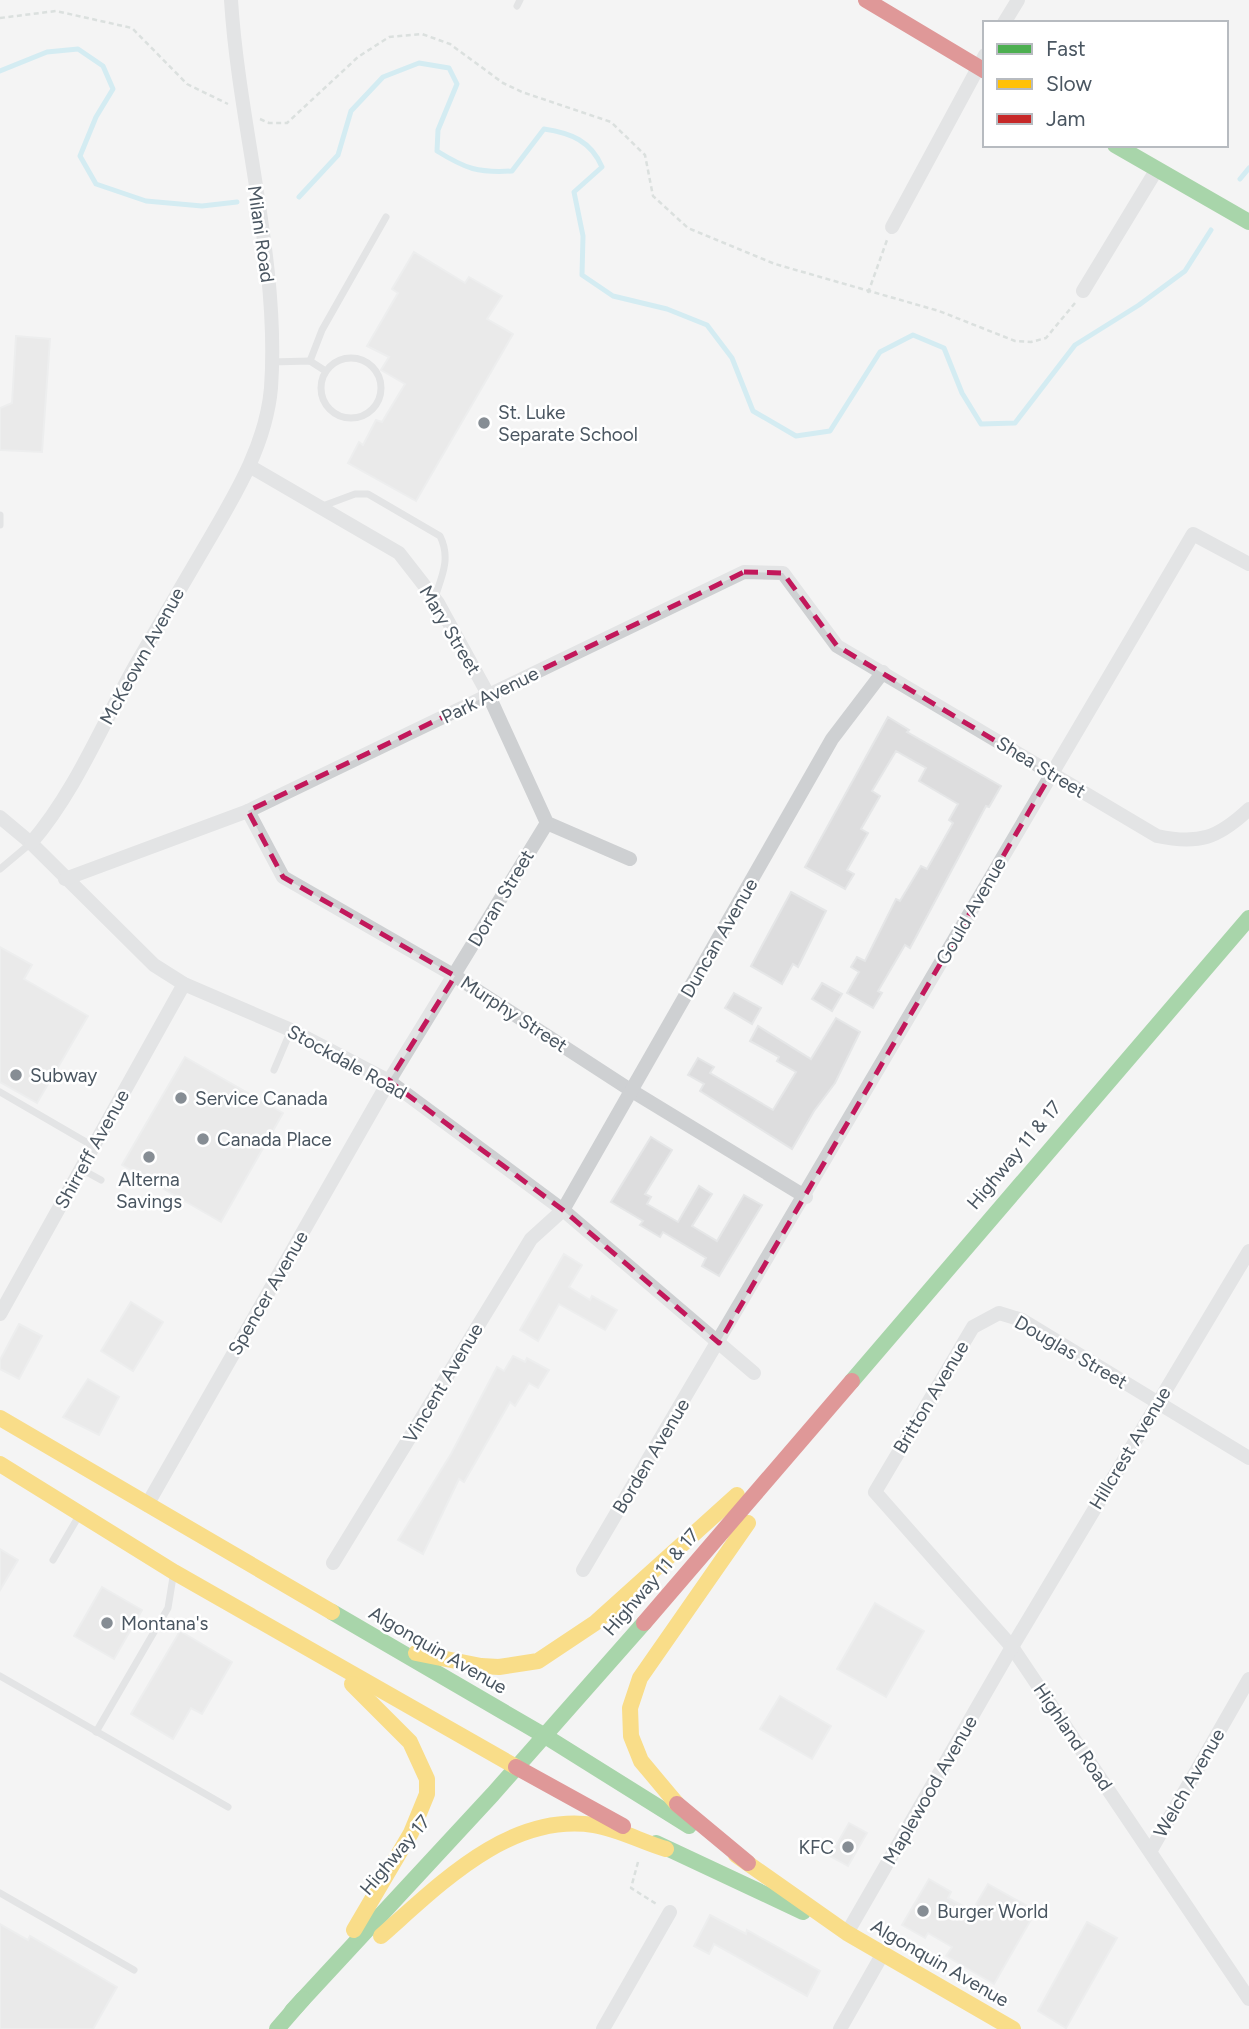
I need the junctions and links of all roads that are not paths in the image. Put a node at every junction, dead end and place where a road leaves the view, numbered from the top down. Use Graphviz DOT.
graph roads {
  1 [pos="231,0"];
  2 [pos="866,0"];
  3 [pos="1018,0"];
  4 [pos="1005,21"];
  5 [pos="982,64"];
  6 [pos="1118,147"];
  7 [pos="1157,169"];
  8 [pos="386,216"];
  9 [pos="1249,222"];
  10 [pos="892,227"];
  11 [pos="1083,291"];
  12 [pos="310,361"];
  13 [pos="270,362"];
  14 [pos="324,370"];
  15 [pos="251,467"];
  16 [pos="320,507"];
  17 [pos="0,516"];
  18 [pos="0,525"];
  19 [pos="1249,564"];
  20 [pos="435,598"];
  21 [pos="883,672"];
  22 [pos="489,696"];
  23 [pos="1051,774"];
  24 [pos="1249,809"];
  25 [pos="248,811"];
  26 [pos="0,817"];
  27 [pos="547,823"];
  28 [pos="31,843"];
  29 [pos="630,859"];
  30 [pos="0,869"];
  31 [pos="65,879"];
  32 [pos="1249,918"];
  33 [pos="455,976"];
  34 [pos="184,984"];
  35 [pos="291,1030"];
  36 [pos="274,1070"];
  37 [pos="389,1081"];
  38 [pos="632,1091"];
  39 [pos="0,1092"];
  40 [pos="93,1146"];
  41 [pos="81,1169"];
  42 [pos="101,1180"];
  43 [pos="806,1197"];
  44 [pos="563,1210"];
  45 [pos="1249,1251"];
  46 [pos="999,1313"];
  47 [pos="0,1314"];
  48 [pos="719,1343"];
  49 [pos="754,1373"];
  50 [pos="1157,1402"];
  51 [pos="0,1418"];
  52 [pos="816,1424"];
  53 [pos="1249,1458"];
  54 [pos="0,1464"];
  55 [pos="875,1492"];
  56 [pos="147,1505"];
  57 [pos="79,1516"];
  58 [pos="53,1560"];
  59 [pos="333,1563"];
  60 [pos="583,1570"];
  61 [pos="174,1572"];
  62 [pos="1012,1647"];
  63 [pos="392,1648"];
  64 [pos="326,1658"];
  65 [pos="0,1676"];
  66 [pos="1249,1679"];
  67 [pos="530,1727"];
  68 [pos="96,1731"];
  69 [pos="545,1736"];
  70 [pos="510,1764"];
  71 [pos="228,1807"];
  72 [pos="666,1849"];
  73 [pos="1151,1850"];
  74 [pos="748,1863"];
  75 [pos="0,1893"];
  76 [pos="670,1912"];
  77 [pos="846,1933"];
  78 [pos="882,1955"];
  79 [pos="134,1970"];
  80 [pos="1249,1999"];
  81 [pos="292,2011"];
  82 [pos="277,2029"];
  83 [pos="603,2029"];
  84 [pos="840,2029"];
  85 [pos="1013,2029"];
  1 -- 13 [label="street, Milani Road"];
  2 -- 5 [label="main road"];
  3 -- 4 [label="street"];
  5 -- 10 [label="street"];
  6 -- 7 [label="main road"];
  7 -- 9 [label="main road"];
  7 -- 11 [label="street"];
  8 -- 12 [label="lane"];
  12 -- 13 [label="lane"];
  12 -- 14 [label="lane"];
  13 -- 15 [label="street, Milani Road"];
  14 -- 14 [label="lane"];
  15 -- 16 [label="street, Mary Street"];
  15 -- 28 [label="street, McKeown Avenue"];
  16 -- 20 [label="street, Mary Street"];
  16 -- 20 [label="lane"];
  17 -- 18 [label="lane"];
  19 -- 23 [label="street, Gould Avenue"];
  20 -- 22 [label="street, Mary Street"];
  21 -- 22 [label="street, Park Avenue"];
  21 -- 23 [label="street, Shea Street"];
  21 -- 38 [label="street, Duncan Avenue"];
  22 -- 25 [label="street, Park Avenue"];
  22 -- 27 [label="street, Mary Street"];
  23 -- 24 [label="street, Shea Street"];
  23 -- 43 [label="street, Gould Avenue"];
  25 -- 31 [label="street, Park Avenue"];
  25 -- 33 [label="street, Murphy Street"];
  26 -- 28 [label="street, Stockdale Road"];
  27 -- 29 [label="street"];
  27 -- 33 [label="street, Doran Street"];
  28 -- 30 [label="lane"];
  28 -- 31 [label="street, Stockdale Road"];
  31 -- 34 [label="street, Stockdale Road"];
  32 -- 52 [label="main road, Highway 11 & 17"];
  33 -- 37 [label="street, Doran Street"];
  33 -- 38 [label="street, Murphy Street"];
  34 -- 35 [label="street, Stockdale Road"];
  34 -- 40 [label="street, Shirreff Avenue"];
  35 -- 36 [label="lane"];
  35 -- 37 [label="street, Stockdale Road"];
  37 -- 44 [label="street, Stockdale Road"];
  37 -- 56 [label="street, Spencer Avenue"];
  38 -- 43 [label="street, Murphy Street"];
  38 -- 44 [label="street, Duncan Avenue"];
  39 -- 40 [label="lane"];
  40 -- 41 [label="street, Shirreff Avenue"];
  41 -- 42 [label="lane"];
  41 -- 47 [label="street, Shirreff Avenue"];
  43 -- 48 [label="street, Gould Avenue"];
  44 -- 48 [label="street, Stockdale Road"];
  44 -- 59 [label="street, Vincent Avenue"];
  45 -- 50 [label="street, Hillcrest Avenue"];
  46 -- 50 [label="street, Douglas Street"];
  46 -- 55 [label="street, Britton Avenue"];
  48 -- 49 [label="street, Stockdale Road"];
  48 -- 60 [label="street, Borden Avenue"];
  50 -- 53 [label="street, Douglas Street"];
  50 -- 62 [label="street, Hillcrest Avenue"];
  51 -- 56 [label="main road, Algonquin Avenue"];
  52 -- 63 [label="main road"];
  52 -- 67 [label="main road, Highway 11 & 17"];
  52 -- 69 [label="main road, Highway 11 & 17"];
  52 -- 74 [label="main road"];
  54 -- 57 [label="main road, Algonquin Avenue"];
  55 -- 62 [label="street, Highland Road"];
  56 -- 63 [label="main road, Algonquin Avenue"];
  57 -- 58 [label="lane"];
  57 -- 61 [label="main road, Algonquin Avenue"];
  61 -- 64 [label="main road, Algonquin Avenue"];
  61 -- 68 [label="lane"];
  62 -- 73 [label="street, Highland Road"];
  62 -- 77 [label="street, Maplewood Avenue"];
  63 -- 67 [label="main road, Algonquin Avenue"];
  64 -- 70 [label="main road, Algonquin Avenue"];
  64 -- 81 [label="main road"];
  65 -- 68 [label="lane"];
  66 -- 73 [label="street, Welch Avenue"];
  67 -- 69 [label="main road, Algonquin Avenue"];
  67 -- 70 [label="main road, Highway 17"];
  68 -- 71 [label="lane"];
  69 -- 70 [label="main road, Highway 11 & 17"];
  69 -- 74 [label="main road, Algonquin Avenue"];
  70 -- 72 [label="main road, Algonquin Avenue"];
  70 -- 81 [label="main road, Highway 17"];
  72 -- 77 [label="main road, Algonquin Avenue"];
  72 -- 81 [label="main road"];
  73 -- 80 [label="street, Highland Road"];
  74 -- 77 [label="main road, Algonquin Avenue"];
  75 -- 79 [label="lane"];
  76 -- 83 [label="street"];
  77 -- 78 [label="main road, Algonquin Avenue"];
  78 -- 84 [label="street"];
  78 -- 85 [label="main road, Algonquin Avenue"];
  81 -- 82 [label="main road, Highway 17"];
}
